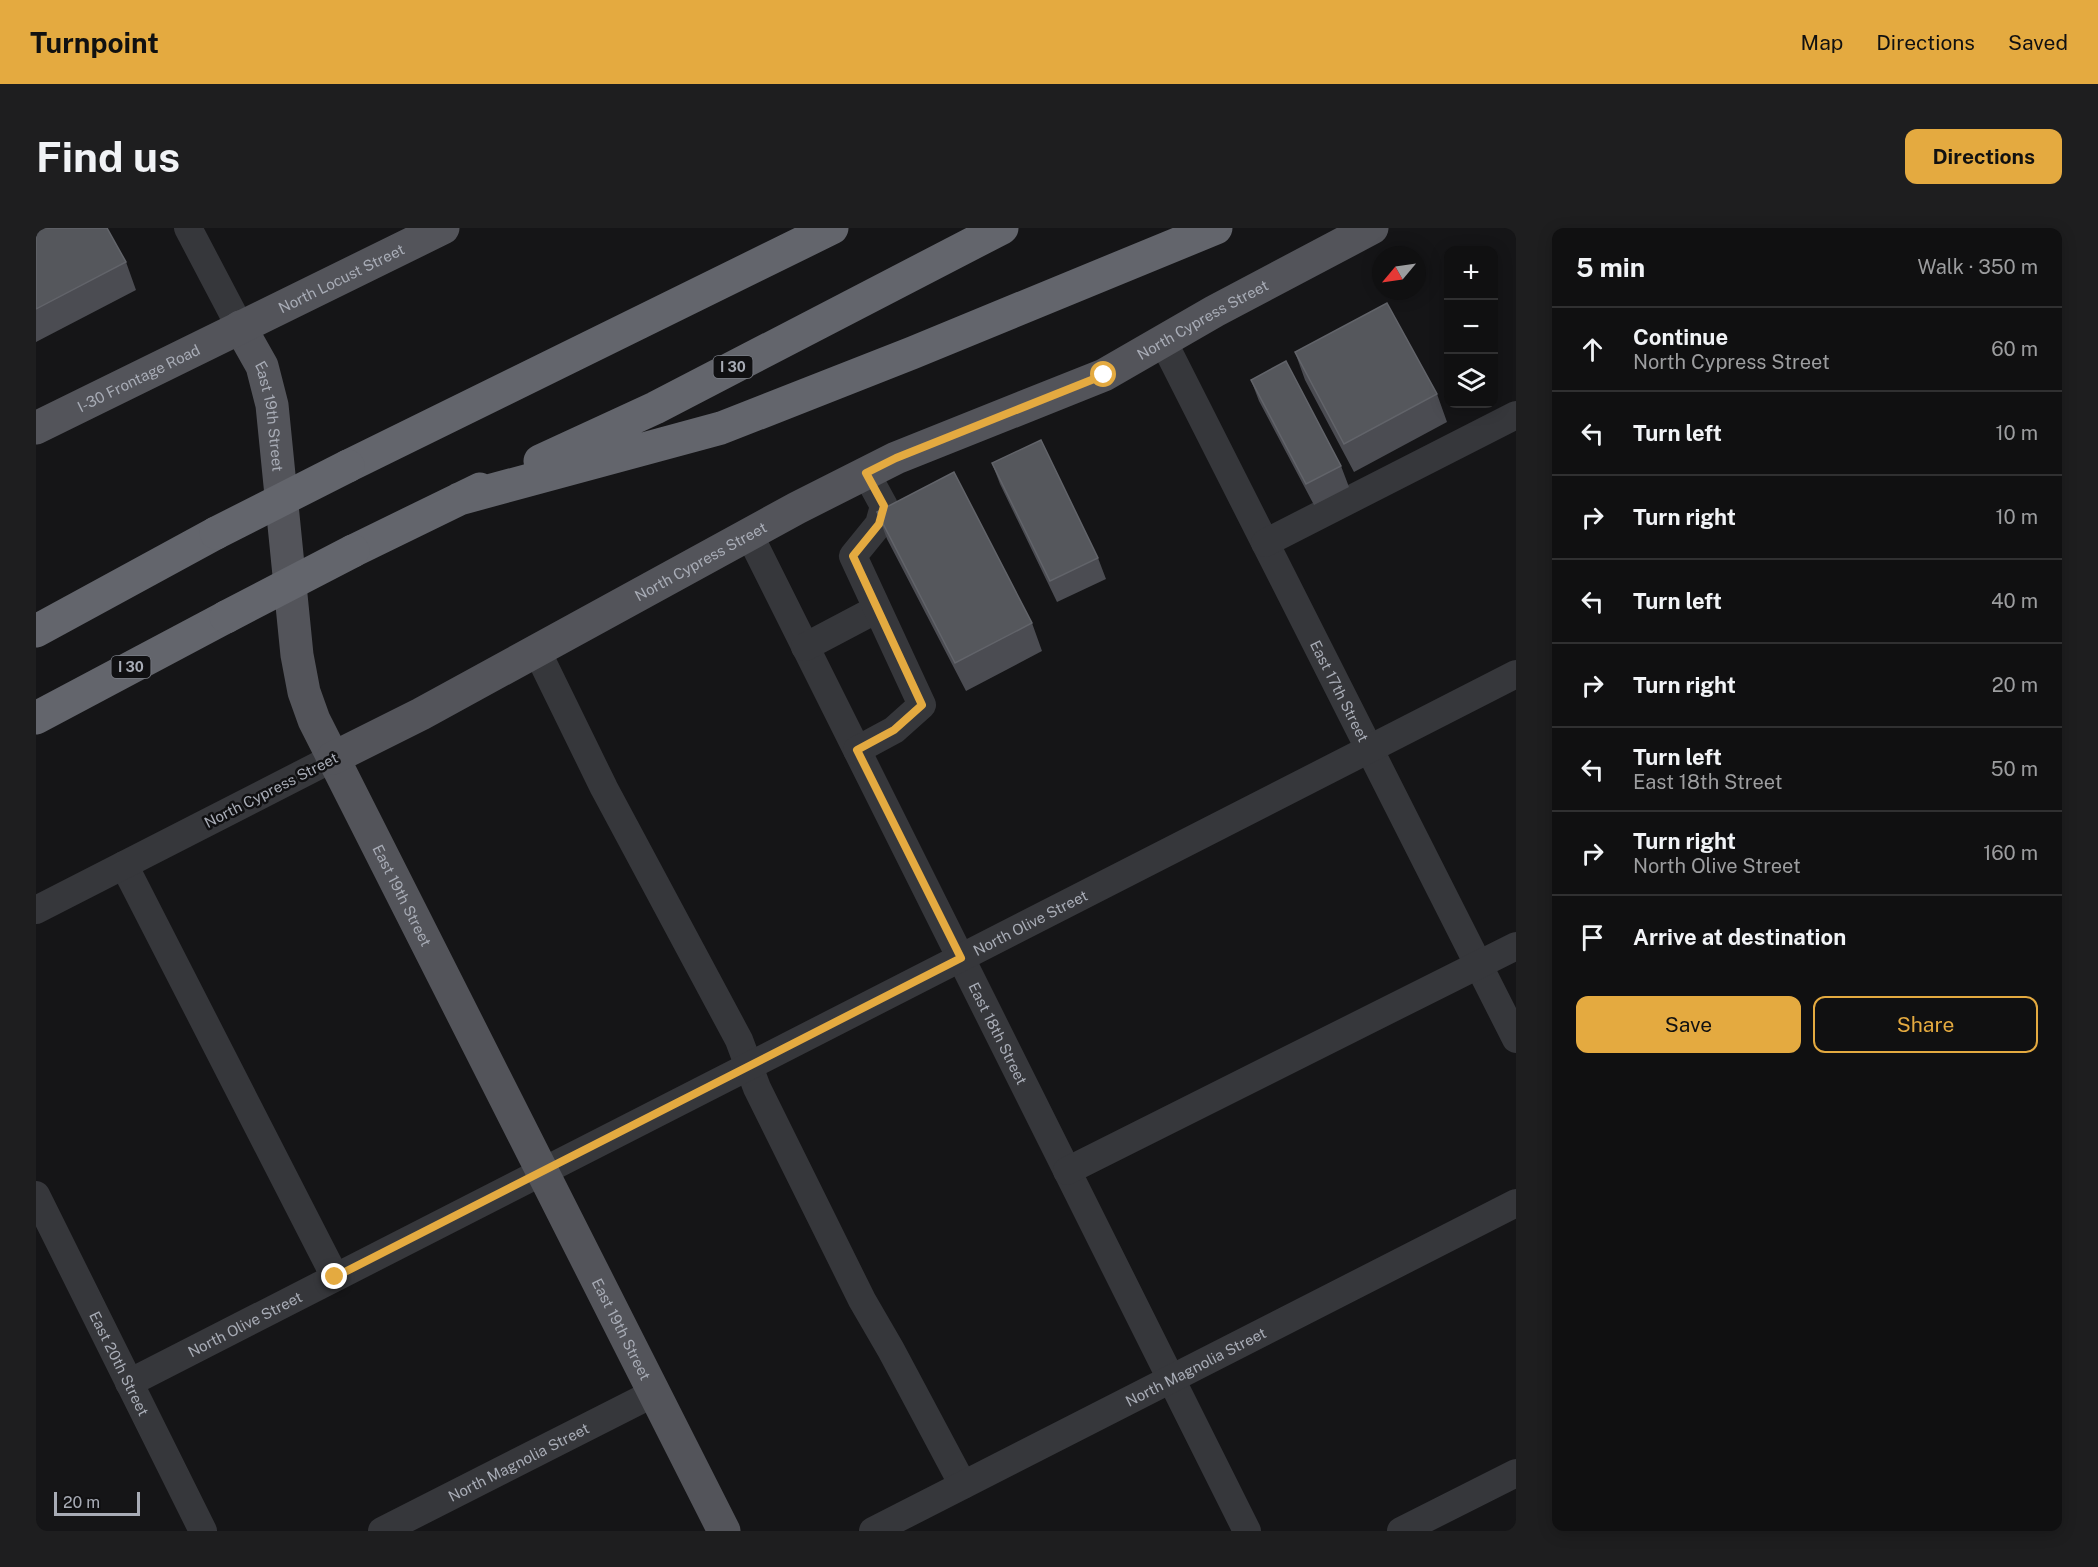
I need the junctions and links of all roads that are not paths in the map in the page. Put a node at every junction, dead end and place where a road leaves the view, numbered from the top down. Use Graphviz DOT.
graph roads {
  1 [pos="443,228"];
  2 [pos="832,228"];
  3 [pos="1002,228"];
  4 [pos="1216,228"];
  5 [pos="1372,228"];
  6 [pos="193,230"];
  7 [pos="240,327"];
  8 [pos="1163,341"];
  9 [pos="1516,415"];
  10 [pos="36,428"];
  11 [pos="866,473"];
  12 [pos="459,499"];
  13 [pos="749,534"];
  14 [pos="1265,543"];
  15 [pos="877,609"];
  16 [pos="36,630"];
  17 [pos="805,646"];
  18 [pos="537,651"];
  19 [pos="1516,674"];
  20 [pos="36,718"];
  21 [pos="1369,749"];
  22 [pos="857,750"];
  23 [pos="333,758"];
  24 [pos="124,865"];
  25 [pos="36,910"];
  26 [pos="1516,946"];
  27 [pos="961,958"];
  28 [pos="1479,964"];
  29 [pos="1516,1039"];
  30 [pos="749,1066"];
  31 [pos="543,1171"];
  32 [pos="1068,1171"];
  33 [pos="36,1196"];
  34 [pos="1516,1203"];
  35 [pos="335,1277"];
  36 [pos="1171,1379"];
  37 [pos="129,1383"];
  38 [pos="654,1393"];
  39 [pos="1516,1473"];
  40 [pos="963,1485"];
  41 [pos="202,1531"];
  42 [pos="382,1531"];
  43 [pos="724,1531"];
  44 [pos="873,1531"];
  45 [pos="1247,1531"];
  46 [pos="1401,1531"];
  1 -- 7 [label="main road, North Locust Street"];
  2 -- 16 [label="highway, bridge"];
  3 -- 12 [label="highway, I 30"];
  4 -- 12 [label="highway"];
  5 -- 8 [label="main road, North Cypress Street"];
  6 -- 7 [label="street, East 19th Street"];
  7 -- 10 [label="main road, I-30 Frontage Road"];
  7 -- 23 [label="main road, East 19th Street"];
  8 -- 11 [label="main road, North Cypress Street"];
  8 -- 14 [label="street, East 17th Street"];
  9 -- 14 [label="street"];
  11 -- 13 [label="main road, North Cypress Street"];
  11 -- 15 [label="street"];
  12 -- 20 [label="highway, I 30, bridge"];
  13 -- 17 [label="street, East 18th Street"];
  13 -- 18 [label="main road, North Cypress Street"];
  14 -- 21 [label="street, East 17th Street"];
  15 -- 17 [label="street"];
  15 -- 22 [label="street"];
  17 -- 22 [label="street, East 18th Street"];
  18 -- 23 [label="main road, North Cypress Street"];
  18 -- 30 [label="street"];
  19 -- 21 [label="street, North Olive Street"];
  21 -- 27 [label="street, North Olive Street"];
  21 -- 28 [label="street, East 17th Street"];
  22 -- 27 [label="street, East 18th Street"];
  23 -- 24 [label="street, North Cypress Street"];
  23 -- 31 [label="main road, East 19th Street"];
  24 -- 25 [label="street, North Cypress Street"];
  24 -- 35 [label="street"];
  26 -- 28 [label="street"];
  27 -- 30 [label="street, North Olive Street"];
  27 -- 32 [label="street, East 18th Street"];
  28 -- 29 [label="street, East 17th Street"];
  28 -- 32 [label="street"];
  30 -- 31 [label="street, North Olive Street"];
  30 -- 40 [label="street"];
  31 -- 35 [label="street, North Olive Street"];
  31 -- 38 [label="main road, East 19th Street"];
  32 -- 36 [label="street, East 18th Street"];
  33 -- 37 [label="street, East 20th Street"];
  34 -- 36 [label="street, North Magnolia Street"];
  35 -- 37 [label="street, North Olive Street"];
  36 -- 40 [label="street, North Magnolia Street"];
  36 -- 45 [label="street, East 18th Street"];
  37 -- 41 [label="street, East 20th Street"];
  38 -- 42 [label="street, North Magnolia Street"];
  38 -- 43 [label="main road, East 19th Street"];
  39 -- 46 [label="street"];
  40 -- 44 [label="street, North Magnolia Street"];
}
